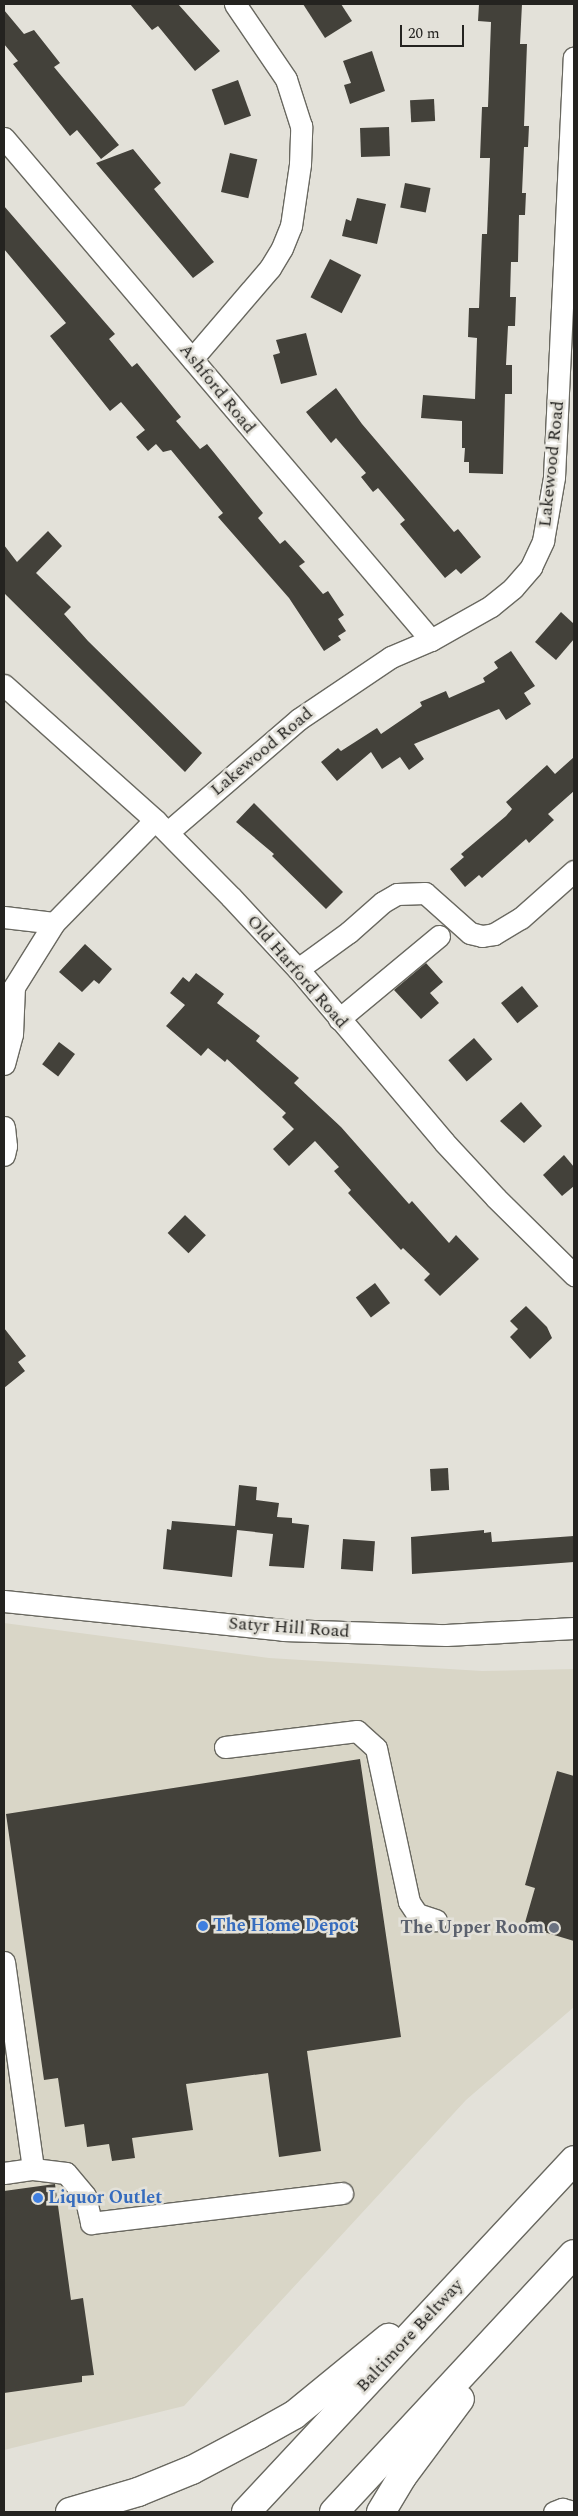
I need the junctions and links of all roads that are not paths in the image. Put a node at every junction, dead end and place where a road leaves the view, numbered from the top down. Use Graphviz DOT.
graph roads {
  1 [pos="235,4"];
  2 [pos="574,56"];
  3 [pos="4,138"];
  4 [pos="192,359"];
  5 [pos="431,640"];
  6 [pos="4,685"];
  7 [pos="162,826"];
  8 [pos="574,871"];
  9 [pos="4,916"];
  10 [pos="54,923"];
  11 [pos="439,936"];
  12 [pos="298,969"];
  13 [pos="9,987"];
  14 [pos="339,1019"];
  15 [pos="4,1064"];
  16 [pos="4,1127"];
  17 [pos="4,1156"];
  18 [pos="574,1275"];
  19 [pos="4,1601"];
  20 [pos="574,1628"];
  21 [pos="225,1747"];
  22 [pos="436,1920"];
  23 [pos="4,1962"];
  24 [pos="574,2160"];
  25 [pos="34,2169"];
  26 [pos="4,2173"];
  27 [pos="342,2194"];
  28 [pos="574,2254"];
  29 [pos="470,2270"];
  30 [pos="537,2294"];
  31 [pos="70,2512"];
  32 [pos="246,2512"];
  33 [pos="334,2512"];
  34 [pos="380,2512"];
  35 [pos="554,2512"];
  36 [pos="574,2512"];
  1 -- 4 [label="street"];
  2 -- 5 [label="street, Lakewood Road"];
  3 -- 4 [label="street, Ashford Road"];
  4 -- 5 [label="street, Ashford Road"];
  5 -- 7 [label="street, Lakewood Road"];
  6 -- 7 [label="street, Old Harford Road"];
  7 -- 10 [label="street, Lakewood Road"];
  7 -- 12 [label="street, Old Harford Road"];
  8 -- 12 [label="street"];
  9 -- 10 [label="street"];
  10 -- 13 [label="street, Lakewood Road"];
  11 -- 14 [label="street"];
  12 -- 14 [label="street, Old Harford Road"];
  13 -- 15 [label="street"];
  14 -- 18 [label="street, Old Harford Road"];
  16 -- 17 [label="street"];
  19 -- 20 [label="street, Satyr Hill Road"];
  21 -- 22 [label="street"];
  23 -- 25 [label="street"];
  24 -- 29 [label="highway, Baltimore Beltway"];
  25 -- 26 [label="street"];
  25 -- 27 [label="street"];
  28 -- 30 [label="highway"];
  29 -- 31 [label="highway"];
  29 -- 32 [label="highway, Baltimore Beltway"];
  30 -- 33 [label="highway"];
  30 -- 34 [label="highway"];
  35 -- 36 [label="street"];
}
